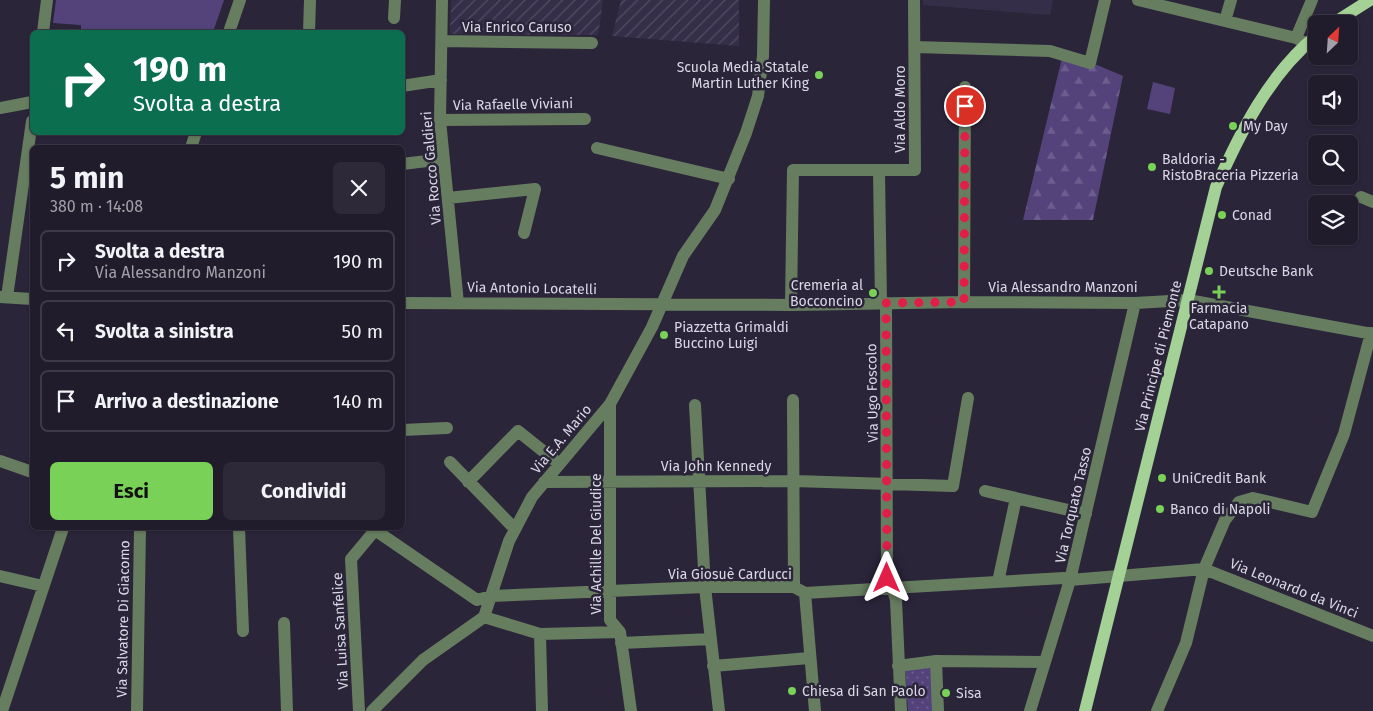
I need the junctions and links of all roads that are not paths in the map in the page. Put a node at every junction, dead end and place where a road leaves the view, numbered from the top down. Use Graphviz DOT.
graph roads {
  1 [pos="47,0"];
  2 [pos="240,0"];
  3 [pos="310,0"];
  4 [pos="395,0"];
  5 [pos="442,0"];
  6 [pos="764,0"];
  7 [pos="914,0"];
  8 [pos="1105,0"];
  9 [pos="1138,0"];
  10 [pos="1230,0"];
  11 [pos="1312,0"];
  12 [pos="1370,0"];
  13 [pos="1346,15"];
  14 [pos="394,18"];
  15 [pos="1225,21"];
  16 [pos="43,30"];
  17 [pos="230,30"];
  18 [pos="309,30"];
  19 [pos="1306,39"];
  20 [pos="442,41"];
  21 [pos="592,43"];
  22 [pos="915,47"];
  23 [pos="441,80"];
  24 [pos="405,86"];
  25 [pos="965,87"];
  26 [pos="30,102"];
  27 [pos="0,108"];
  28 [pos="585,119"];
  29 [pos="440,120"];
  30 [pos="30,133"];
  31 [pos="597,148"];
  32 [pos="444,159"];
  33 [pos="405,164"];
  34 [pos="879,171"];
  35 [pos="729,179"];
  36 [pos="448,198"];
  37 [pos="524,233"];
  38 [pos="3,297"];
  39 [pos="30,298"];
  40 [pos="1188,300"];
  41 [pos="964,302"];
  42 [pos="405,303"];
  43 [pos="458,303"];
  44 [pos="883,303"];
  45 [pos="1135,303"];
  46 [pos="662,305"];
  47 [pos="791,305"];
  48 [pos="1372,333"];
  49 [pos="968,398"];
  50 [pos="794,400"];
  51 [pos="610,404"];
  52 [pos="695,405"];
  53 [pos="447,428"];
  54 [pos="405,430"];
  55 [pos="0,461"];
  56 [pos="450,462"];
  57 [pos="558,464"];
  58 [pos="30,471"];
  59 [pos="610,481"];
  60 [pos="697,481"];
  61 [pos="794,481"];
  62 [pos="468,482"];
  63 [pos="544,482"];
  64 [pos="888,482"];
  65 [pos="985,491"];
  66 [pos="1016,498"];
  67 [pos="1086,514"];
  68 [pos="514,528"];
  69 [pos="62,530"];
  70 [pos="140,530"];
  71 [pos="239,530"];
  72 [pos="373,530"];
  73 [pos="377,530"];
  74 [pos="1204,569"];
  75 [pos="0,576"];
  76 [pos="1117,577"];
  77 [pos="1070,580"];
  78 [pos="998,582"];
  79 [pos="43,586"];
  80 [pos="705,587"];
  81 [pos="889,587"];
  82 [pos="800,590"];
  83 [pos="610,591"];
  84 [pos="491,596"];
  85 [pos="484,617"];
  86 [pos="284,623"];
  87 [pos="243,632"];
  88 [pos="540,634"];
  89 [pos="1373,636"];
  90 [pos="620,638"];
  91 [pos="711,639"];
  92 [pos="809,658"];
  93 [pos="936,660"];
  94 [pos="1045,662"];
  95 [pos="713,666"];
  96 [pos="898,666"];
  97 [pos="2,711"];
  98 [pos="137,711"];
  99 [pos="287,711"];
  100 [pos="359,711"];
  101 [pos="372,711"];
  102 [pos="542,711"];
  103 [pos="632,711"];
  104 [pos="718,711"];
  105 [pos="815,711"];
  106 [pos="901,711"];
  107 [pos="938,711"];
  108 [pos="1030,711"];
  109 [pos="1085,711"];
  110 [pos="1157,711"];
  1 -- 16 [label="street"];
  2 -- 17 [label="street"];
  3 -- 18 [label="street"];
  4 -- 14 [label="street"];
  5 -- 20 [label="street, Via Rocco Galdieri"];
  6 -- 35 [label="street, Via E.A. Mario"];
  7 -- 22 [label="street, Via Aldo Moro"];
  8 -- 22 [label="street"];
  9 -- 15 [label="street"];
  10 -- 15 [label="street"];
  11 -- 19 [label="street"];
  12 -- 13 [label="main road"];
  15 -- 19 [label="street"];
  19 -- 40 [label="main road, Via Principe di Piemonte"];
  20 -- 21 [label="street, Via Enrico Caruso"];
  20 -- 23 [label="street, Via Rocco Galdieri"];
  22 -- 34 [label="street, Via Aldo Moro"];
  23 -- 24 [label="street"];
  23 -- 29 [label="street, Via Rocco Galdieri"];
  25 -- 41 [label="street"];
  26 -- 27 [label="street"];
  28 -- 29 [label="street, Via Rafaelle Viviani"];
  29 -- 32 [label="street, Via Rocco Galdieri"];
  30 -- 38 [label="street"];
  31 -- 35 [label="street"];
  32 -- 33 [label="street"];
  32 -- 36 [label="street, Via Rocco Galdieri"];
  34 -- 44 [label="street"];
  34 -- 47 [label="street"];
  35 -- 46 [label="street, Via E.A. Mario"];
  36 -- 37 [label="street"];
  36 -- 43 [label="street, Via Rocco Galdieri"];
  38 -- 39 [label="street"];
  40 -- 45 [label="street, Via Alessandro Manzoni"];
  40 -- 48 [label="street, Via Alessandro Manzoni"];
  40 -- 76 [label="main road, Via Principe di Piemonte"];
  41 -- 44 [label="street, Via Alessandro Manzoni"];
  41 -- 45 [label="street, Via Alessandro Manzoni"];
  42 -- 43 [label="street, Via Antonio Locatelli"];
  43 -- 46 [label="street, Via Antonio Locatelli"];
  44 -- 47 [label="street, Via Alessandro Manzoni"];
  44 -- 64 [label="street, Via Ugo Foscolo"];
  45 -- 67 [label="street, Via Torquato Tasso"];
  46 -- 47 [label="street, Via Alessandro Manzoni"];
  46 -- 51 [label="street, Via E.A. Mario"];
  48 -- 74 [label="street"];
  49 -- 64 [label="street"];
  50 -- 61 [label="street"];
  51 -- 57 [label="street, Via E.A. Mario"];
  51 -- 59 [label="street, Via Achille Del Giudice"];
  52 -- 60 [label="street"];
  53 -- 54 [label="street"];
  55 -- 58 [label="street"];
  56 -- 62 [label="street"];
  57 -- 62 [label="street"];
  57 -- 63 [label="street, Via E.A. Mario"];
  59 -- 60 [label="street, Via John Kennedy"];
  59 -- 63 [label="street, Via John Kennedy"];
  59 -- 83 [label="street, Via Achille Del Giudice"];
  60 -- 61 [label="street, Via John Kennedy"];
  60 -- 80 [label="street"];
  61 -- 64 [label="street, Via John Kennedy"];
  61 -- 82 [label="street"];
  62 -- 68 [label="street"];
  63 -- 68 [label="street, Via E.A. Mario"];
  64 -- 81 [label="street, Via Ugo Foscolo"];
  65 -- 66 [label="street"];
  66 -- 67 [label="street"];
  66 -- 78 [label="street"];
  67 -- 77 [label="street, Via Torquato Tasso"];
  68 -- 84 [label="street, Via E.A. Mario"];
  69 -- 79 [label="street"];
  70 -- 98 [label="street, Via Salvatore Di Giacomo"];
  71 -- 87 [label="street"];
  72 -- 100 [label="street, Via Luisa Sanfelice"];
  73 -- 84 [label="street, Via Giosuè Carducci"];
  74 -- 76 [label="street, Via Giosuè Carducci"];
  74 -- 89 [label="street, Via Leonardo da Vinci"];
  74 -- 110 [label="street"];
  75 -- 79 [label="street"];
  76 -- 77 [label="street, Via Giosuè Carducci"];
  76 -- 109 [label="main road, Via Principe di Piemonte"];
  77 -- 78 [label="street, Via Giosuè Carducci"];
  77 -- 94 [label="street, Via Torquato Tasso"];
  78 -- 81 [label="street, Via Giosuè Carducci"];
  79 -- 97 [label="street"];
  80 -- 82 [label="street, Via Giosuè Carducci"];
  80 -- 83 [label="street, Via Giosuè Carducci"];
  80 -- 91 [label="street"];
  81 -- 82 [label="street, Via Giosuè Carducci"];
  81 -- 96 [label="street, Via Ugo Foscolo"];
  82 -- 92 [label="street"];
  83 -- 84 [label="street, Via Giosuè Carducci"];
  83 -- 90 [label="street, Via Achille Del Giudice"];
  84 -- 85 [label="street, Via E.A. Mario"];
  85 -- 88 [label="street"];
  85 -- 101 [label="street"];
  86 -- 99 [label="street"];
  88 -- 90 [label="street"];
  88 -- 102 [label="street"];
  90 -- 91 [label="street"];
  90 -- 103 [label="street, Via Achille Del Giudice"];
  91 -- 95 [label="street"];
  92 -- 95 [label="street"];
  92 -- 105 [label="street"];
  93 -- 94 [label="street"];
  93 -- 96 [label="street"];
  93 -- 107 [label="street"];
  94 -- 108 [label="street, Via Torquato Tasso"];
  95 -- 104 [label="street"];
  96 -- 106 [label="street, Via Ugo Foscolo"];
}
